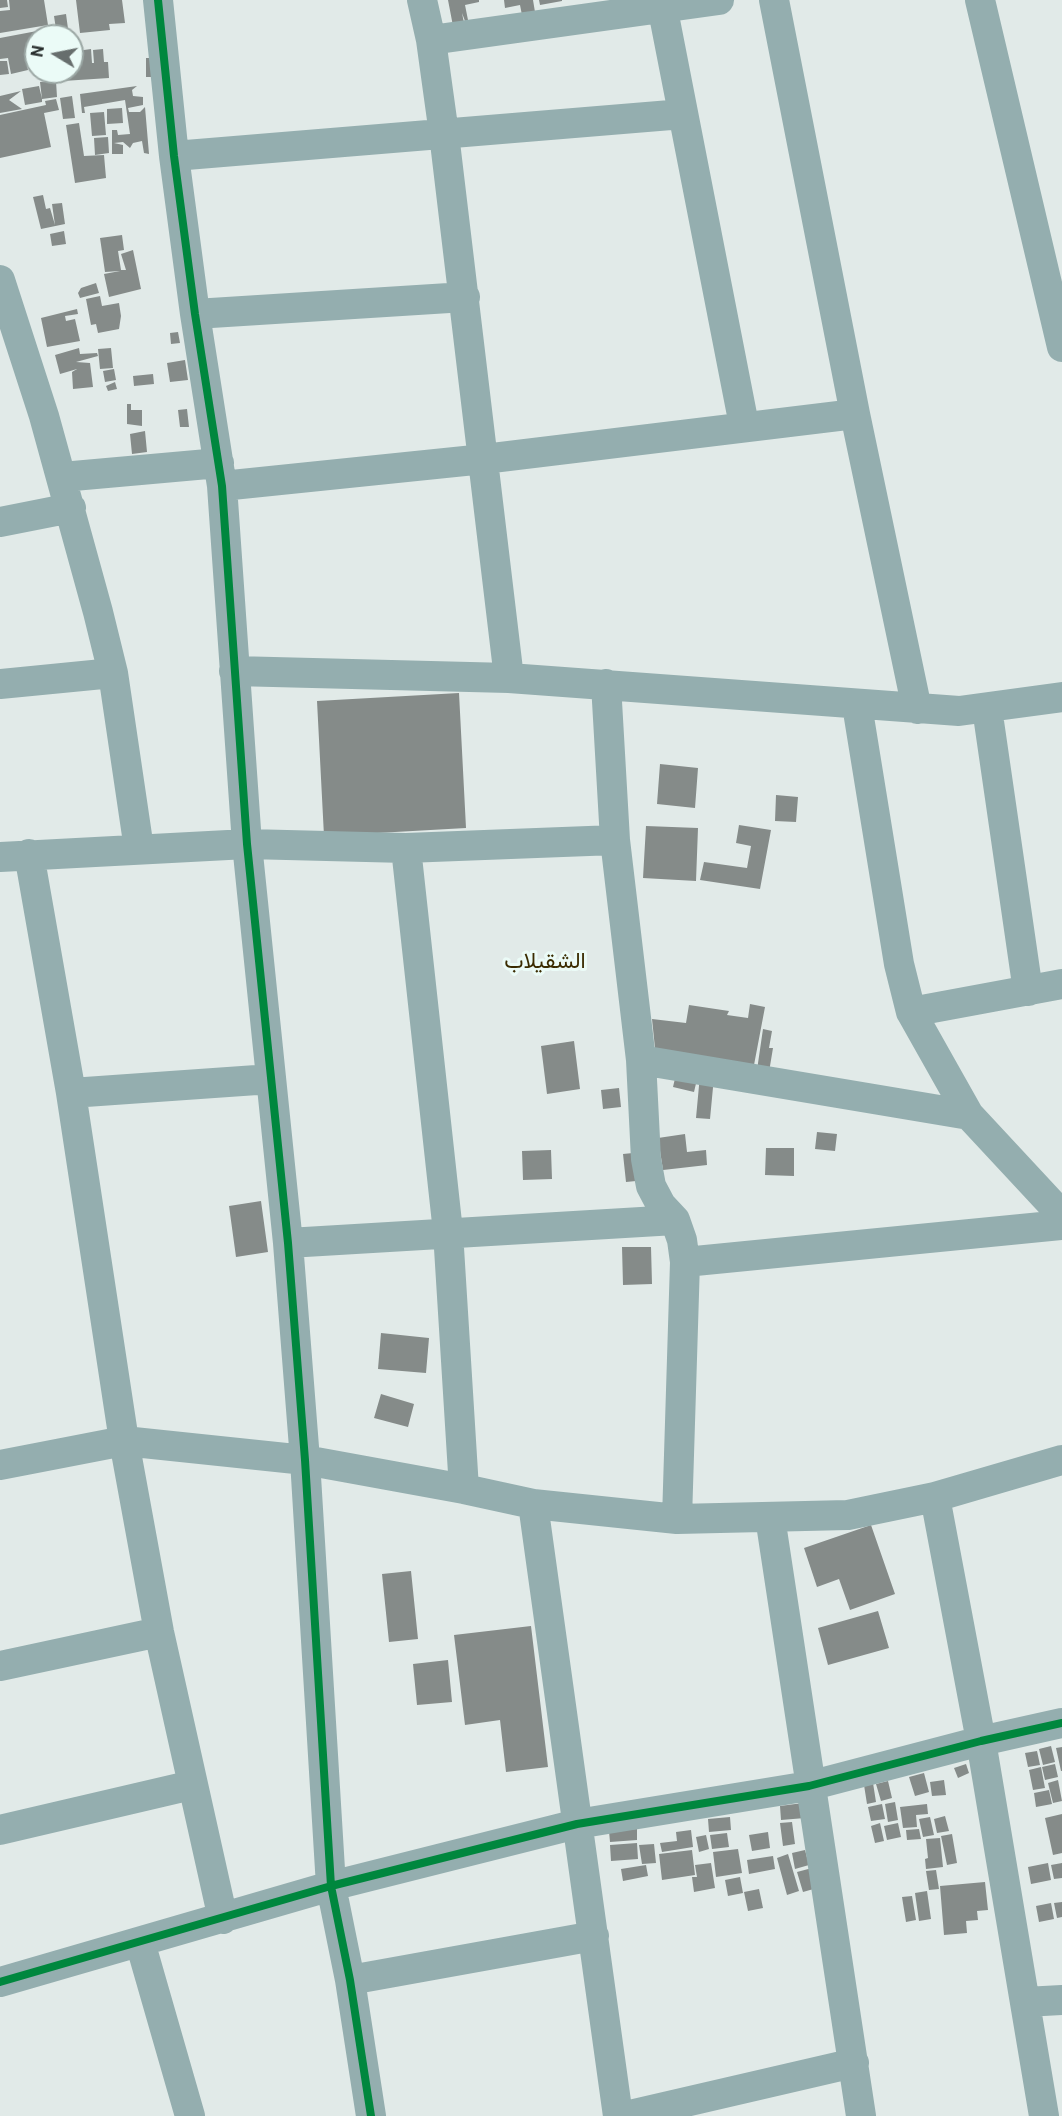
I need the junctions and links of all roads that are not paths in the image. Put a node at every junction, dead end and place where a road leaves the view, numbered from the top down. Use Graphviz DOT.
graph roads {
  1 [pos="158,0"];
  2 [pos="422,0"];
  3 [pos="719,0"];
  4 [pos="774,0"];
  5 [pos="980,0"];
  6 [pos="662,5"];
  7 [pos="431,40"];
  8 [pos="683,114"];
  9 [pos="444,134"];
  10 [pos="174,156"];
  11 [pos="465,297"];
  12 [pos="2,299"];
  13 [pos="195,314"];
  14 [pos="1062,347"];
  15 [pos="855,414"];
  16 [pos="744,425"];
  17 [pos="484,459"];
  18 [pos="220,475"];
  19 [pos="62,477"];
  20 [pos="71,508"];
  21 [pos="0,522"];
  22 [pos="234,671"];
  23 [pos="112,673"];
  24 [pos="509,678"];
  25 [pos="0,684"];
  26 [pos="606,684"];
  27 [pos="1062,697"];
  28 [pos="856,705"];
  29 [pos="987,708"];
  30 [pos="917,709"];
  31 [pos="615,840"];
  32 [pos="247,844"];
  33 [pos="406,848"];
  34 [pos="139,849"];
  35 [pos="14,856"];
  36 [pos="1062,984"];
  37 [pos="1028,992"];
  38 [pos="911,1012"];
  39 [pos="641,1060"];
  40 [pos="271,1078"];
  41 [pos="71,1093"];
  42 [pos="969,1115"];
  43 [pos="1062,1215"];
  44 [pos="675,1220"];
  45 [pos="1062,1225"];
  46 [pos="448,1232"];
  47 [pos="288,1243"];
  48 [pos="686,1262"];
  49 [pos="124,1441"];
  50 [pos="305,1460"];
  51 [pos="1062,1460"];
  52 [pos="0,1465"];
  53 [pos="464,1489"];
  54 [pos="935,1497"];
  55 [pos="533,1504"];
  56 [pos="770,1517"];
  57 [pos="676,1519"];
  58 [pos="159,1632"];
  59 [pos="0,1666"];
  60 [pos="1062,1723"];
  61 [pos="981,1741"];
  62 [pos="192,1785"];
  63 [pos="809,1786"];
  64 [pos="577,1824"];
  65 [pos="0,1830"];
  66 [pos="331,1886"];
  67 [pos="223,1919"];
  68 [pos="594,1936"];
  69 [pos="140,1942"];
  70 [pos="350,1980"];
  71 [pos="0,1982"];
  72 [pos="1062,2000"];
  73 [pos="1025,2002"];
  74 [pos="854,2063"];
  75 [pos="670,2111"];
  76 [pos="190,2116"];
  77 [pos="370,2116"];
  78 [pos="618,2116"];
  79 [pos="625,2116"];
  80 [pos="861,2116"];
  81 [pos="1044,2116"];
  1 -- 10 [label="street"];
  2 -- 7 [label="street"];
  3 -- 6 [label="street"];
  4 -- 15 [label="street"];
  5 -- 14 [label="street"];
  6 -- 7 [label="street"];
  6 -- 8 [label="street"];
  7 -- 9 [label="street"];
  8 -- 9 [label="street"];
  8 -- 16 [label="street"];
  9 -- 10 [label="street"];
  9 -- 11 [label="street"];
  10 -- 13 [label="street"];
  11 -- 13 [label="street"];
  11 -- 17 [label="street"];
  12 -- 19 [label="street"];
  13 -- 18 [label="street"];
  15 -- 16 [label="street"];
  15 -- 30 [label="street"];
  16 -- 17 [label="street"];
  17 -- 18 [label="street"];
  17 -- 24 [label="street"];
  18 -- 19 [label="street"];
  18 -- 22 [label="street"];
  19 -- 20 [label="street"];
  20 -- 21 [label="street"];
  20 -- 23 [label="street"];
  22 -- 24 [label="street"];
  22 -- 32 [label="street"];
  23 -- 25 [label="street"];
  23 -- 34 [label="street"];
  24 -- 26 [label="street"];
  26 -- 28 [label="street"];
  26 -- 31 [label="street"];
  27 -- 29 [label="street"];
  28 -- 30 [label="street"];
  28 -- 38 [label="street"];
  29 -- 30 [label="street"];
  29 -- 37 [label="street"];
  31 -- 33 [label="street"];
  31 -- 39 [label="street"];
  32 -- 33 [label="street"];
  32 -- 34 [label="street"];
  32 -- 40 [label="street"];
  33 -- 46 [label="street"];
  34 -- 35 [label="street"];
  35 -- 41 [label="street"];
  36 -- 37 [label="street"];
  37 -- 38 [label="street"];
  38 -- 42 [label="street"];
  39 -- 42 [label="street"];
  39 -- 44 [label="street"];
  40 -- 41 [label="street"];
  40 -- 47 [label="street"];
  41 -- 49 [label="street"];
  42 -- 43 [label="street"];
  44 -- 46 [label="street"];
  44 -- 48 [label="street"];
  45 -- 48 [label="street"];
  46 -- 47 [label="street"];
  46 -- 53 [label="street"];
  47 -- 50 [label="street"];
  48 -- 57 [label="street"];
  49 -- 50 [label="street"];
  49 -- 52 [label="street"];
  49 -- 58 [label="street"];
  50 -- 53 [label="street"];
  50 -- 66 [label="street"];
  51 -- 54 [label="street"];
  53 -- 55 [label="street"];
  54 -- 56 [label="street"];
  54 -- 61 [label="street"];
  55 -- 57 [label="street"];
  55 -- 64 [label="street"];
  56 -- 57 [label="street"];
  56 -- 63 [label="street"];
  58 -- 59 [label="street"];
  58 -- 62 [label="street"];
  60 -- 61 [label="street"];
  61 -- 63 [label="street"];
  61 -- 73 [label="street"];
  62 -- 65 [label="street"];
  62 -- 67 [label="street"];
  63 -- 64 [label="street"];
  63 -- 74 [label="street"];
  64 -- 66 [label="street"];
  64 -- 68 [label="street"];
  66 -- 67 [label="street"];
  66 -- 70 [label="street"];
  67 -- 69 [label="street"];
  68 -- 70 [label="street"];
  68 -- 78 [label="street"];
  69 -- 71 [label="street"];
  69 -- 76 [label="street"];
  70 -- 77 [label="street"];
  72 -- 73 [label="street"];
  73 -- 81 [label="street"];
  74 -- 75 [label="street"];
  74 -- 80 [label="street"];
  75 -- 79 [label="street"];
}
